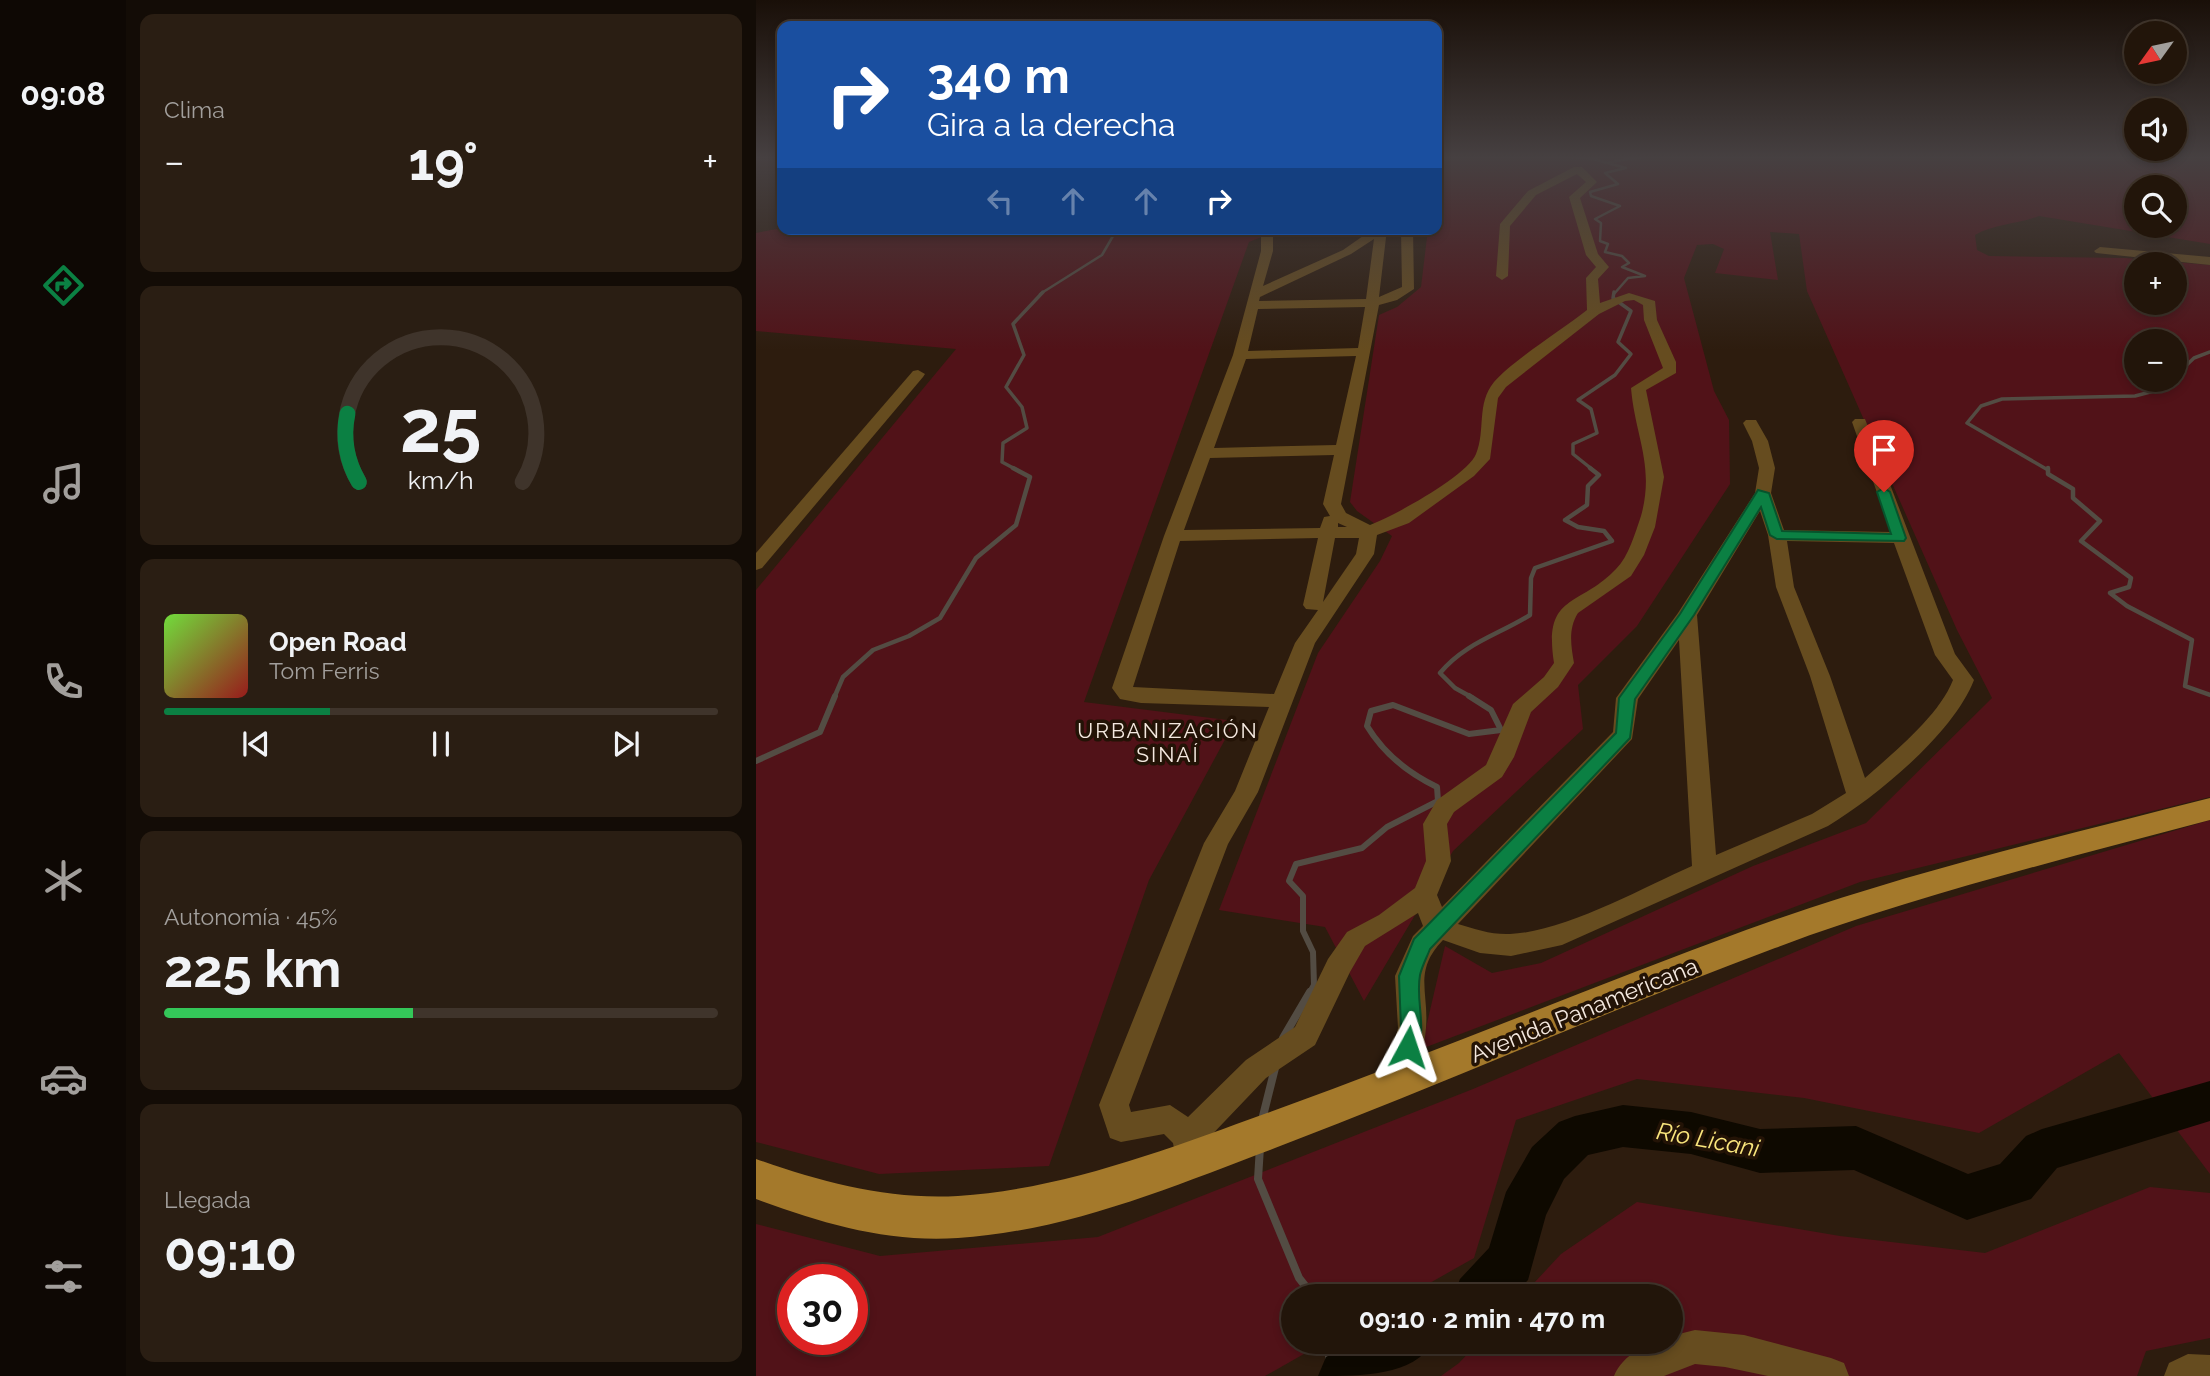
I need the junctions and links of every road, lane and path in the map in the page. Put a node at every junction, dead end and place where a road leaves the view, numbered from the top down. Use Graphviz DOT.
graph roads {
  1 [pos="1508,221"];
  2 [pos="1582,221"];
  3 [pos="1267,235"];
  4 [pos="1372,235"];
  5 [pos="1380,235"];
  6 [pos="1407,235"];
  7 [pos="2100,251"];
  8 [pos="2210,261"];
  9 [pos="1502,276"];
  10 [pos="1253,300"];
  11 [pos="1373,303"];
  12 [pos="1594,311"];
  13 [pos="1364,352"];
  14 [pos="1240,355"];
  15 [pos="918,374"];
  16 [pos="1860,422"];
  17 [pos="1751,423"];
  18 [pos="1345,450"];
  19 [pos="1203,453"];
  20 [pos="1763,493"];
  21 [pos="1332,504"];
  22 [pos="1369,532"];
  23 [pos="1328,533"];
  24 [pos="1777,535"];
  25 [pos="1173,536"];
  26 [pos="1899,538"];
  27 [pos="756,564"];
  28 [pos="1313,605"];
  29 [pos="1687,615"];
  30 [pos="1284,701"];
  31 [pos="1859,796"];
  32 [pos="2210,809"];
  33 [pos="1705,870"];
  34 [pos="1423,895"];
  35 [pos="1437,927"];
  36 [pos="1400,1084"];
  37 [pos="1193,1151"];
  38 [pos="756,1179"];
  39 [pos="2210,1373"];
  40 [pos="1632,1376"];
  41 [pos="1832,1376"];
  42 [pos="2182,1376"];
  1 -- 9 [label="street"];
  2 -- 12 [label="street"];
  3 -- 10 [label="street"];
  4 -- 10 [label="street"];
  5 -- 11 [label="street"];
  6 -- 11 [label="street"];
  7 -- 8 [label="street"];
  10 -- 11 [label="street"];
  10 -- 14 [label="street"];
  11 -- 13 [label="street"];
  12 -- 22 [label="street"];
  12 -- 34 [label="street"];
  13 -- 14 [label="street"];
  13 -- 18 [label="street"];
  14 -- 19 [label="street"];
  15 -- 27 [label="street"];
  16 -- 26 [label="street"];
  17 -- 20 [label="street"];
  18 -- 19 [label="street"];
  18 -- 21 [label="street"];
  19 -- 25 [label="street"];
  20 -- 24 [label="street"];
  20 -- 29 [label="street"];
  21 -- 22 [label="street"];
  21 -- 23 [label="street"];
  22 -- 23 [label="street"];
  22 -- 30 [label="street"];
  23 -- 25 [label="street"];
  23 -- 28 [label="street"];
  24 -- 26 [label="street"];
  24 -- 31 [label="street"];
  25 -- 30 [label="street"];
  26 -- 31 [label="street"];
  29 -- 33 [label="street"];
  29 -- 35 [label="street"];
  30 -- 37 [label="street"];
  31 -- 33 [label="street"];
  32 -- 36 [label="main road, Avenida Panamericana"];
  33 -- 35 [label="street"];
  34 -- 35 [label="street"];
  34 -- 37 [label="street"];
  35 -- 36 [label="street"];
  36 -- 37 [label="main road, Avenida Panamericana"];
  37 -- 38 [label="main road, Avenida Panamericana"];
  39 -- 42 [label="street"];
  40 -- 41 [label="street"];
}
